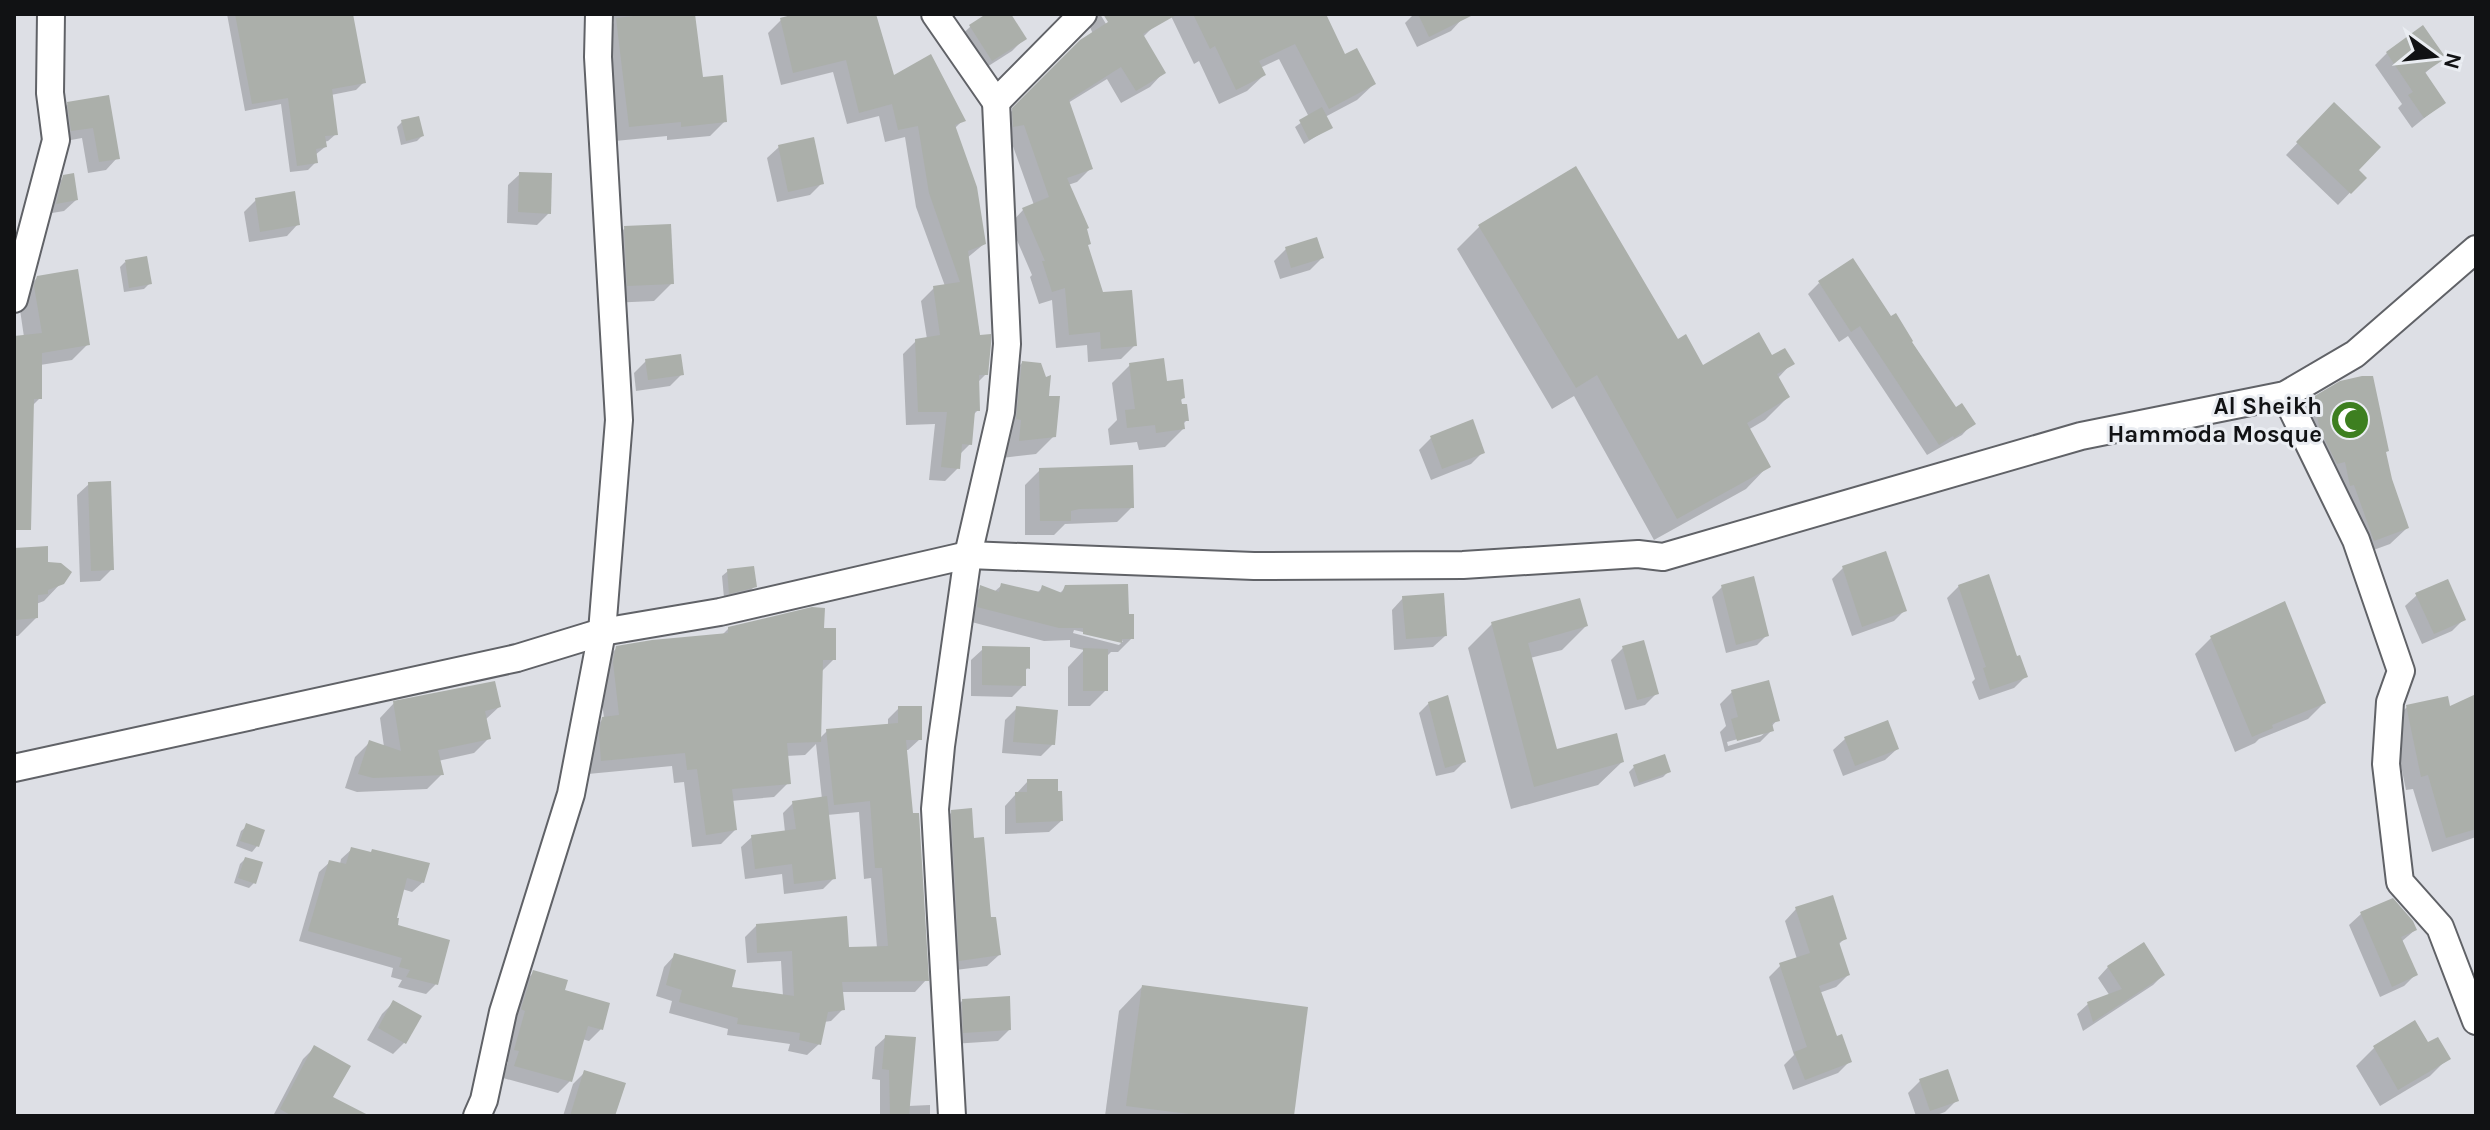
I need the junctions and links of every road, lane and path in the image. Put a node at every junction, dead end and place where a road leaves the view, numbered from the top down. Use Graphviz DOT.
graph roads {
  1 [pos="51,14"];
  2 [pos="599,14"];
  3 [pos="935,14"];
  4 [pos="1083,14"];
  5 [pos="996,102"];
  6 [pos="2476,249"];
  7 [pos="14,299"];
  8 [pos="2285,395"];
  9 [pos="968,555"];
  10 [pos="602,632"];
  11 [pos="14,768"];
  12 [pos="2476,1021"];
  13 [pos="477,1116"];
  14 [pos="952,1116"];
  1 -- 7 [label="street"];
  2 -- 10 [label="street"];
  3 -- 5 [label="street"];
  4 -- 5 [label="street"];
  5 -- 9 [label="street"];
  6 -- 8 [label="street"];
  8 -- 9 [label="street"];
  8 -- 12 [label="street"];
  9 -- 10 [label="street"];
  9 -- 14 [label="street"];
  10 -- 11 [label="street"];
  10 -- 13 [label="street"];
}
